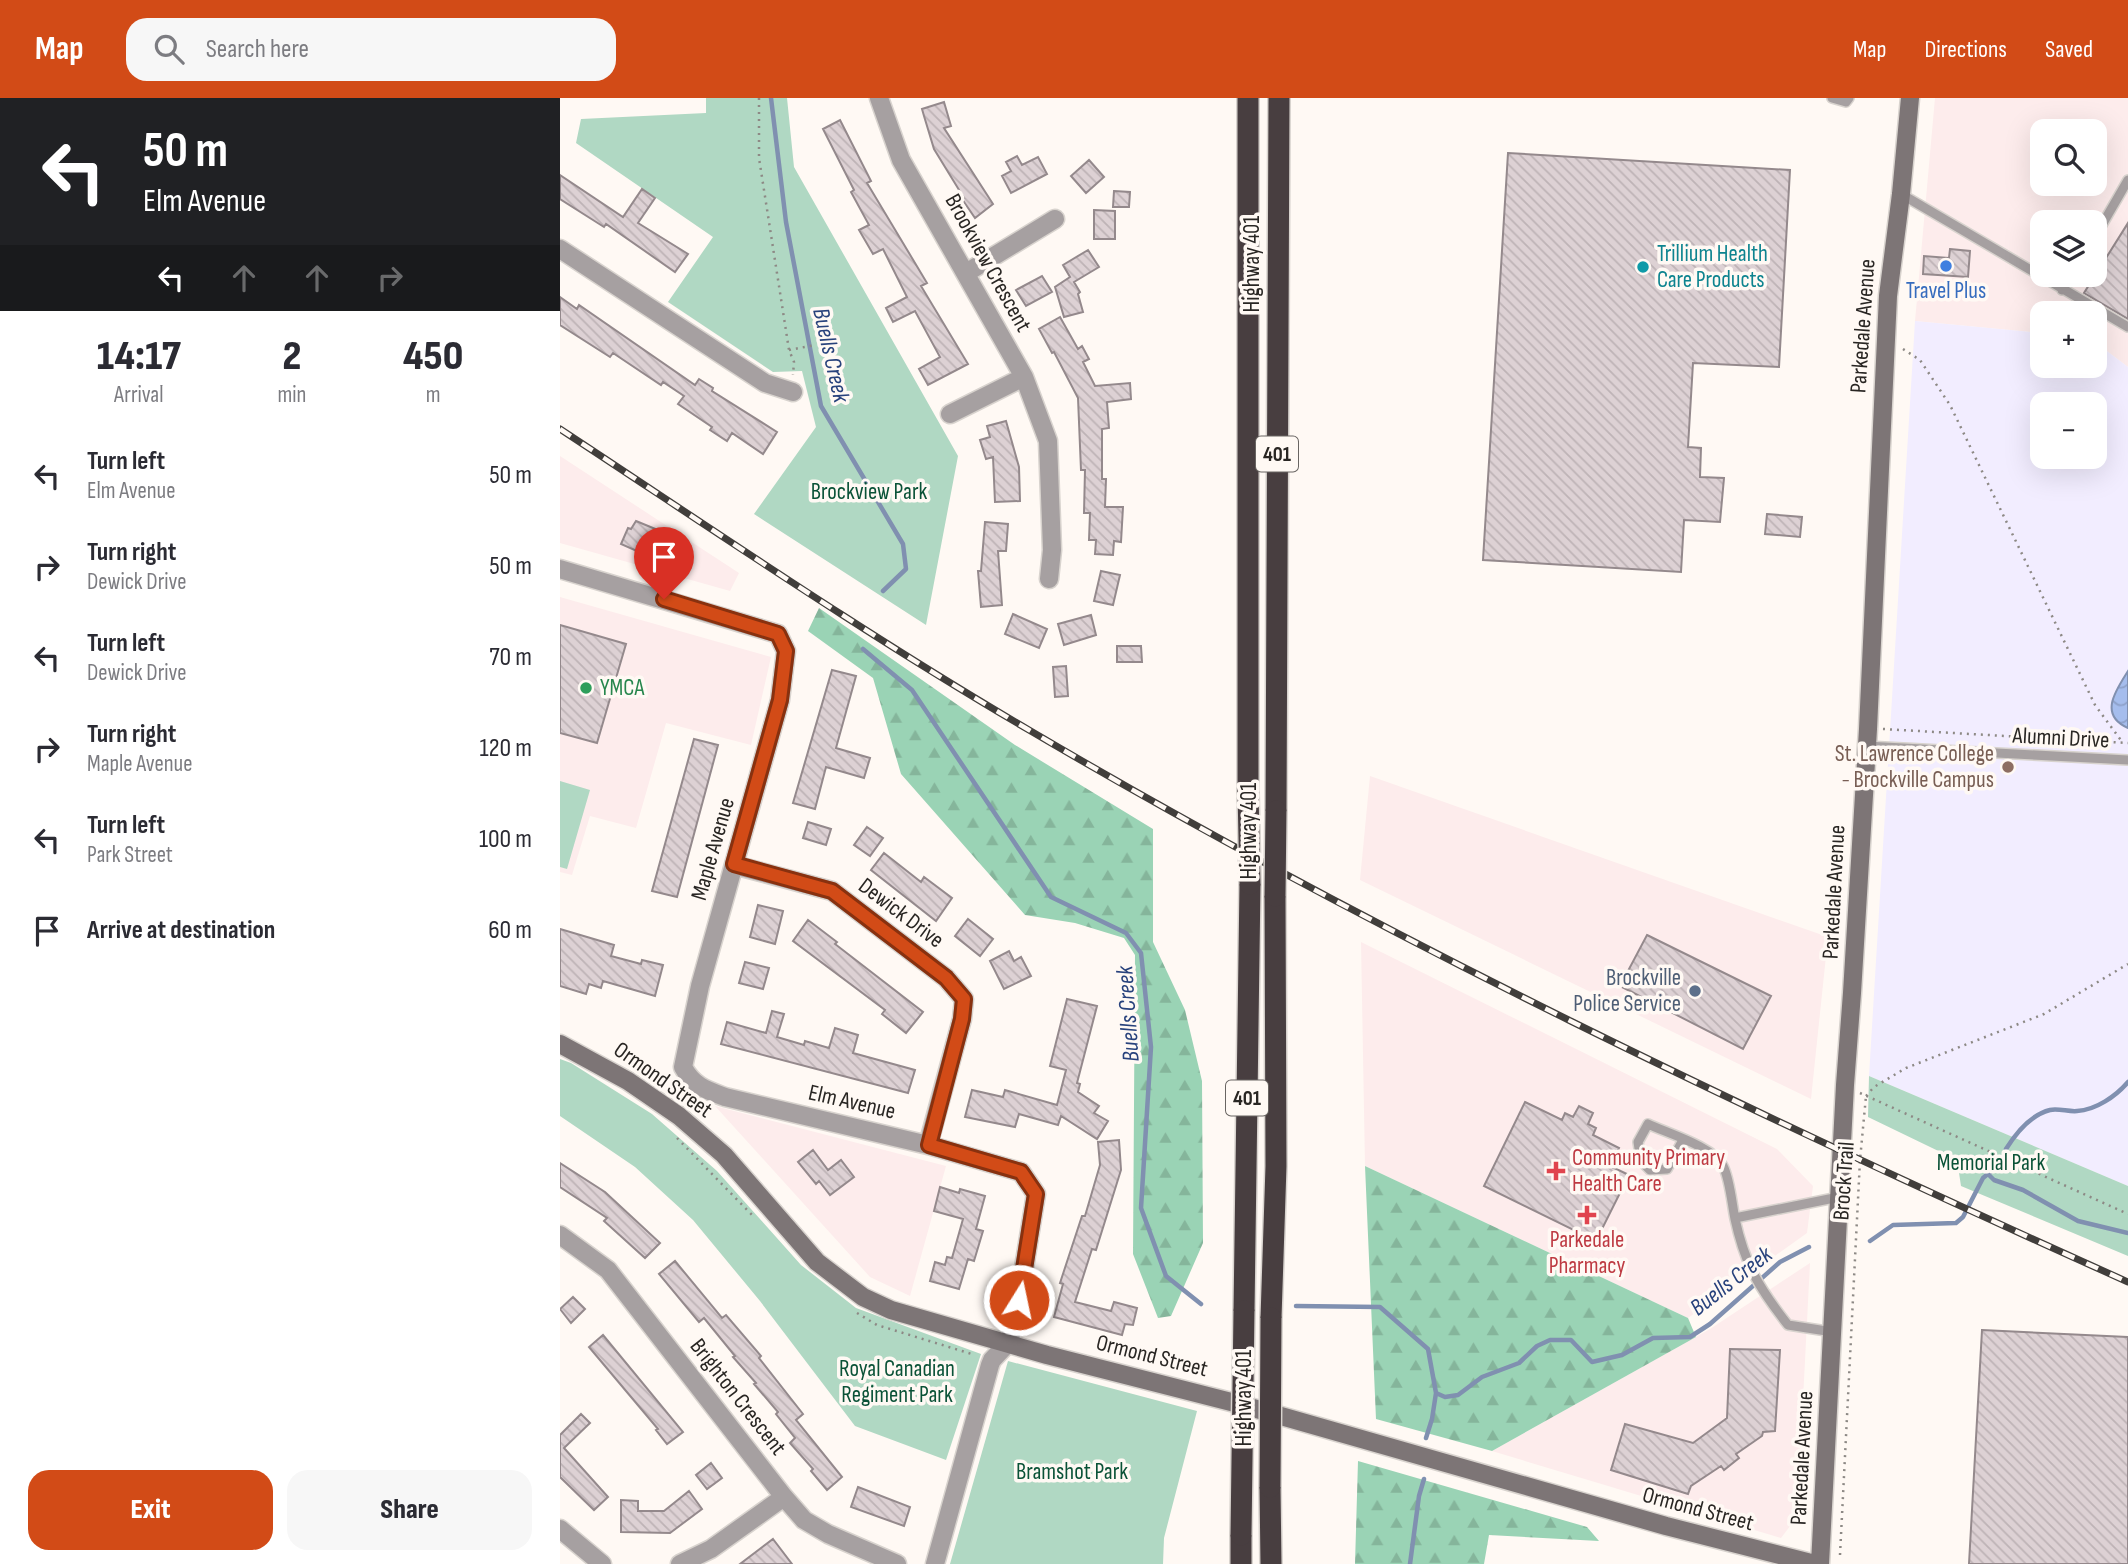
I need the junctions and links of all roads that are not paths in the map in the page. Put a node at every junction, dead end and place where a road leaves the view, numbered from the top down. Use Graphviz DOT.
graph roads {
  1 [pos="879,98"];
  2 [pos="1248,98"];
  3 [pos="1279,98"];
  4 [pos="1832,98"];
  5 [pos="1849,98"];
  6 [pos="1910,98"];
  7 [pos="2128,180"];
  8 [pos="1901,194"];
  9 [pos="2107,216"];
  10 [pos="1055,219"];
  11 [pos="560,249"];
  12 [pos="966,273"];
  13 [pos="2064,287"];
  14 [pos="2062,290"];
  15 [pos="2128,327"];
  16 [pos="1024,377"];
  17 [pos="793,392"];
  18 [pos="950,414"];
  19 [pos="560,569"];
  20 [pos="1049,579"];
  21 [pos="1867,737"];
  22 [pos="2128,760"];
  23 [pos="734,864"];
  24 [pos="560,1044"];
  25 [pos="689,1077"];
  26 [pos="1683,1140"];
  27 [pos="929,1145"];
  28 [pos="1839,1197"];
  29 [pos="1735,1218"];
  30 [pos="560,1235"];
  31 [pos="1833,1332"];
  32 [pos="1008,1343"];
  33 [pos="784,1497"];
  34 [pos="560,1530"];
  35 [pos="602,1564"];
  36 [pos="680,1564"];
  37 [pos="897,1564"];
  38 [pos="935,1564"];
  39 [pos="1241,1564"];
  40 [pos="1271,1564"];
  41 [pos="1818,1564"];
  1 -- 12 [label="street, Brookview Crescent"];
  2 -- 39 [label="highway, Highway 401 / 401, bridge"];
  3 -- 40 [label="highway, Highway 401 / 401, bridge"];
  4 -- 5 [label="lane"];
  6 -- 8 [label="main road, Parkedale Avenue"];
  7 -- 9 [label="lane"];
  8 -- 14 [label="lane"];
  8 -- 21 [label="main road, Parkedale Avenue"];
  10 -- 12 [label="street"];
  11 -- 17 [label="street"];
  12 -- 16 [label="street, Brookview Crescent"];
  13 -- 14 [label="lane"];
  14 -- 15 [label="lane"];
  16 -- 18 [label="street"];
  16 -- 20 [label="street, Brookview Crescent"];
  19 -- 23 [label="street, Maple Avenue"];
  21 -- 22 [label="lane, Alumni Drive"];
  21 -- 28 [label="main road, Parkedale Avenue"];
  23 -- 25 [label="street, Maple Avenue"];
  23 -- 27 [label="street, Dewick Drive"];
  24 -- 32 [label="main road, Ormond Street"];
  25 -- 27 [label="street, Elm Avenue"];
  26 -- 26 [label="lane"];
  26 -- 29 [label="lane"];
  27 -- 32 [label="street, Elm Avenue"];
  28 -- 29 [label="lane"];
  28 -- 31 [label="main road, Parkedale Avenue"];
  29 -- 31 [label="lane"];
  30 -- 33 [label="street, Brighton Crescent"];
  31 -- 41 [label="main road, Parkedale Avenue"];
  32 -- 38 [label="street"];
  32 -- 41 [label="main road, Ormond Street"];
  33 -- 36 [label="street"];
  33 -- 37 [label="street, Brighton Crescent"];
  34 -- 35 [label="street"];
}
